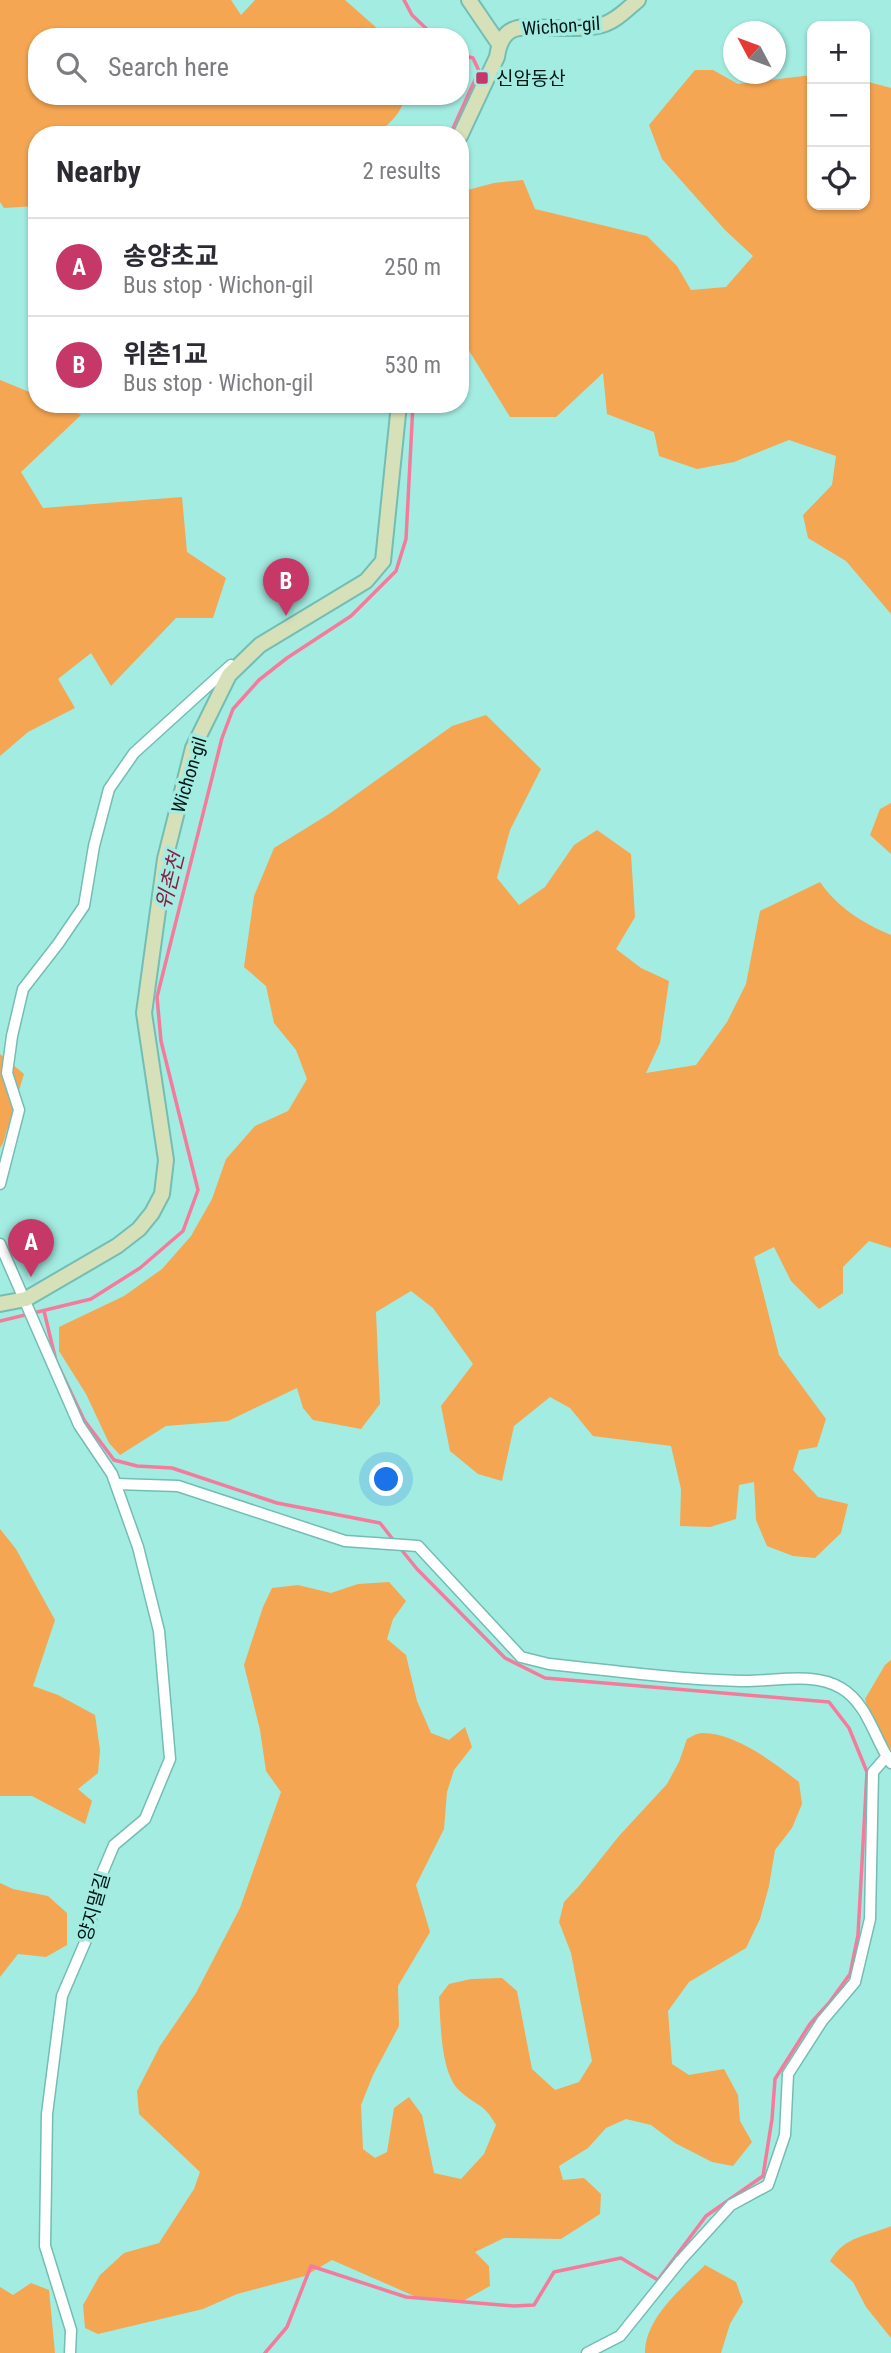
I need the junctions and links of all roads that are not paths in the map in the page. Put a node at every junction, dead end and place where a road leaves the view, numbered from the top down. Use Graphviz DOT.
graph roads {
  1 [pos="469,0"];
  2 [pos="638,0"];
  3 [pos="499,44"];
  4 [pos="465,126"];
  5 [pos="398,413"];
  6 [pos="249,655"];
  7 [pos="0,1184"];
  8 [pos="0,1244"];
  9 [pos="27,1303"];
  10 [pos="0,1304"];
  11 [pos="116,1483"];
  12 [pos="889,1760"];
  13 [pos="70,2353"];
  14 [pos="587,2353"];
  1 -- 3 [label="street"];
  2 -- 3 [label="street, Wichon-gil"];
  3 -- 4 [label="street, Wichon-gil"];
  5 -- 6 [label="street, Wichon-gil"];
  6 -- 7 [label="street"];
  6 -- 9 [label="street, Wichon-gil"];
  8 -- 9 [label="street, 양지말길"];
  9 -- 10 [label="street, Wichon-gil"];
  9 -- 11 [label="street, 양지말길"];
  11 -- 12 [label="street"];
  11 -- 13 [label="street, 양지말길"];
  12 -- 14 [label="street"];
}
